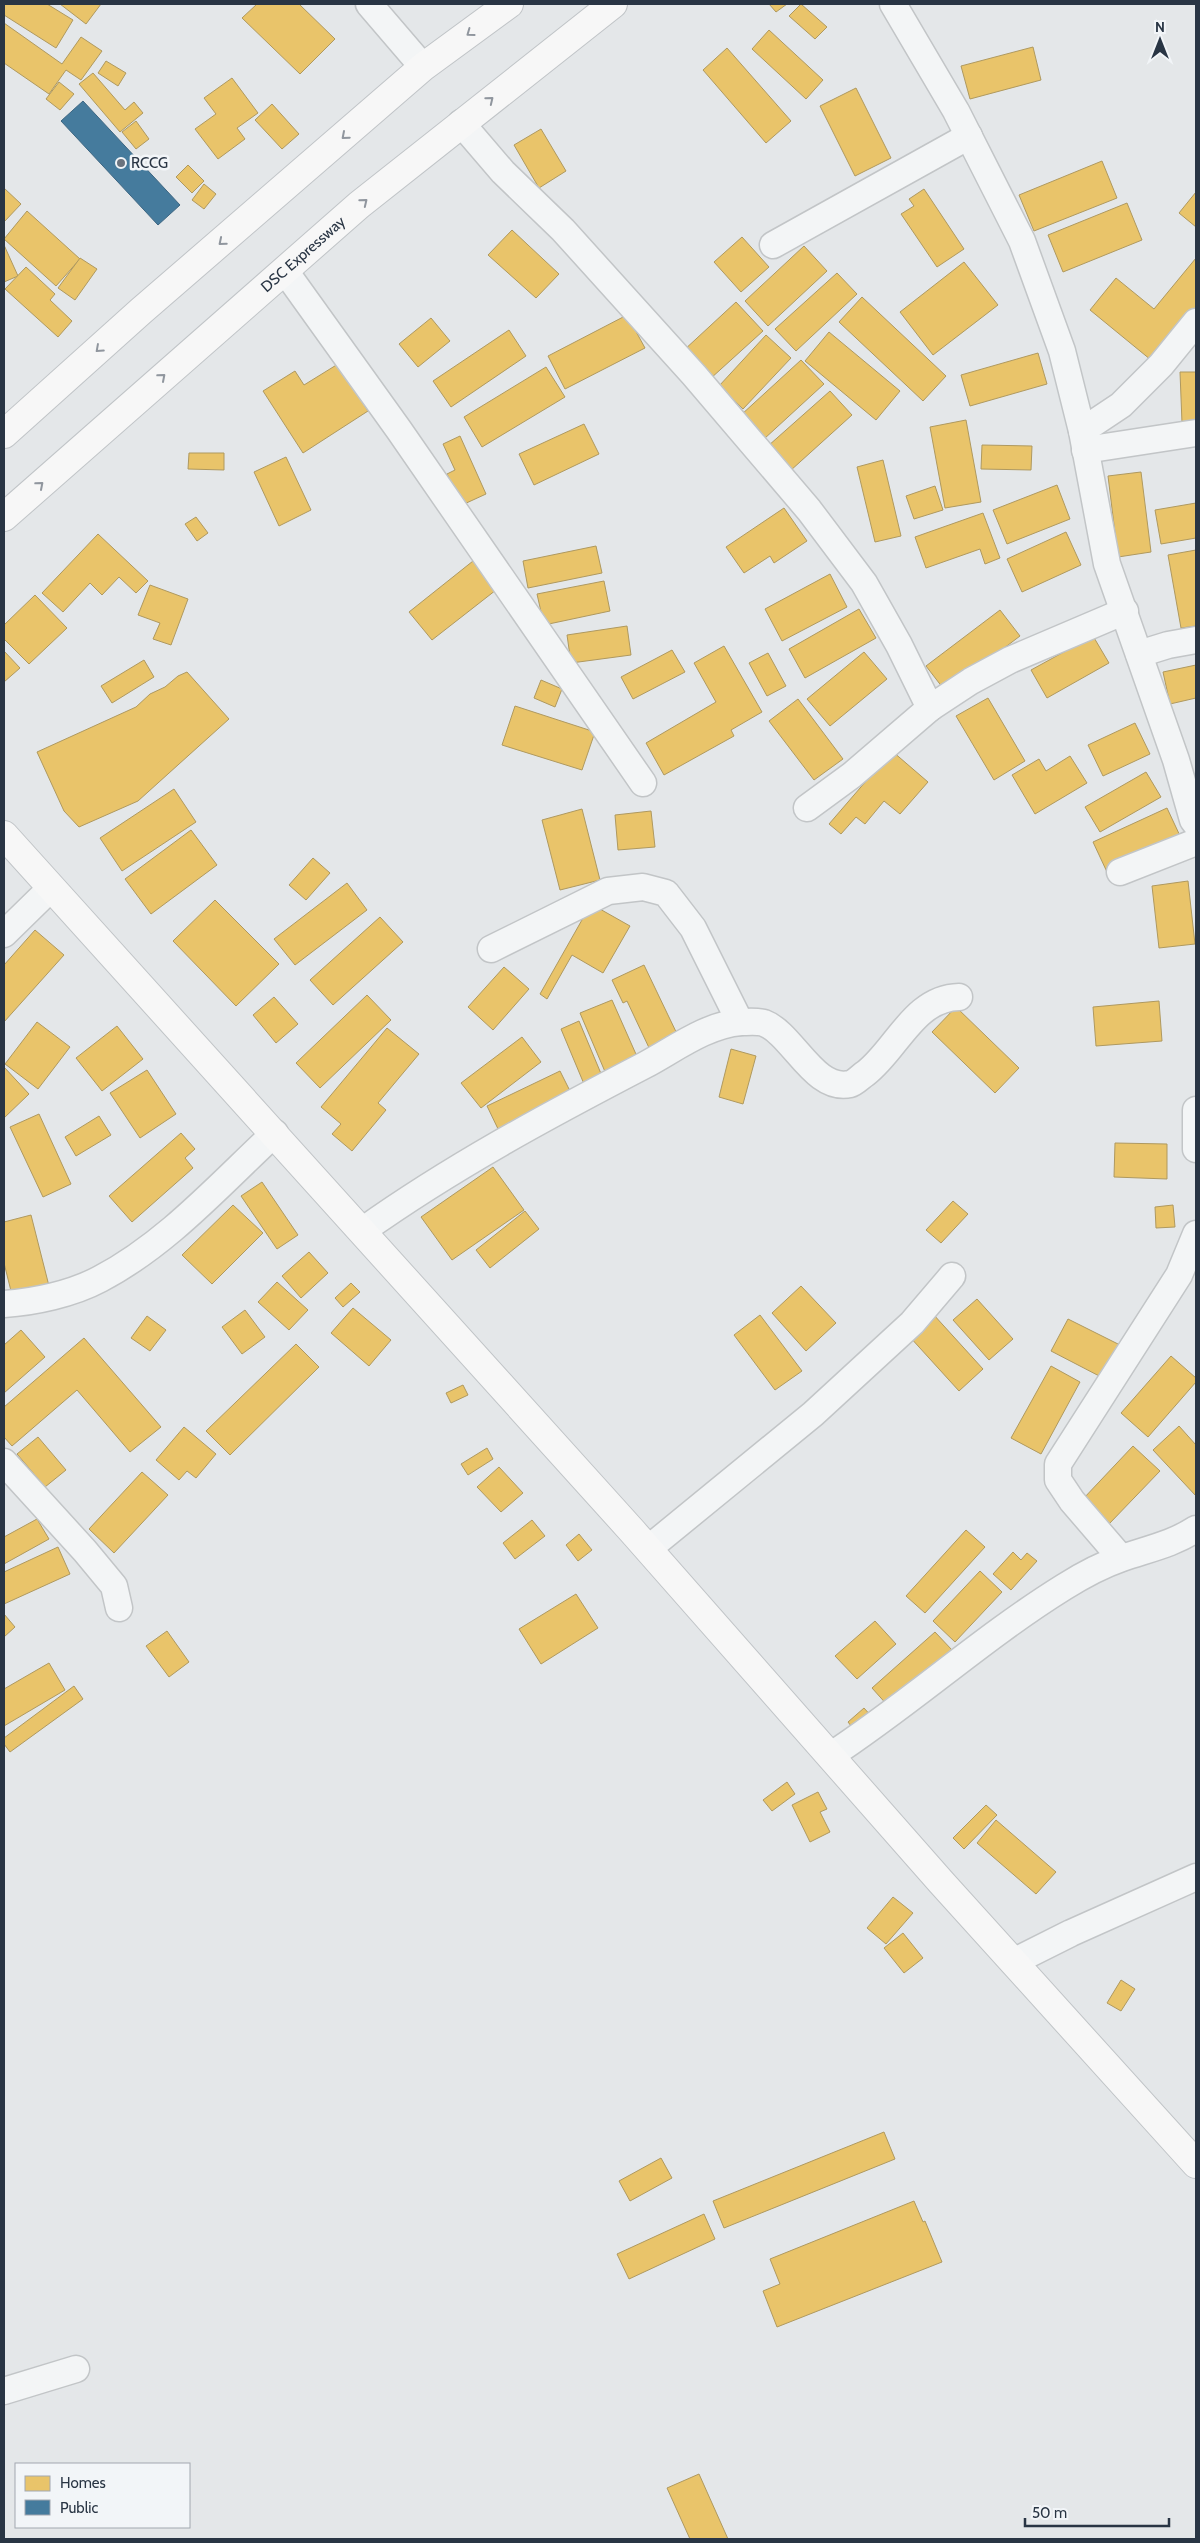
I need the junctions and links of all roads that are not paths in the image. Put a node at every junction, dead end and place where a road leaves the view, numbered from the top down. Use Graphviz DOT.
graph roads {
  1 [pos="369,4"];
  2 [pos="509,4"];
  3 [pos="612,4"];
  4 [pos="893,4"];
  5 [pos="423,67"];
  6 [pos="461,123"];
  7 [pos="969,136"];
  8 [pos="773,245"];
  9 [pos="285,271"];
  10 [pos="1196,322"];
  11 [pos="1196,433"];
  12 [pos="4,434"];
  13 [pos="1084,440"];
  14 [pos="4,517"];
  15 [pos="1125,611"];
  16 [pos="1196,640"];
  17 [pos="1139,654"];
  18 [pos="930,708"];
  19 [pos="643,783"];
  20 [pos="807,808"];
  21 [pos="1196,824"];
  22 [pos="4,834"];
  23 [pos="1196,842"];
  24 [pos="1120,872"];
  25 [pos="52,888"];
  26 [pos="4,934"];
  27 [pos="491,949"];
  28 [pos="959,997"];
  29 [pos="740,1022"];
  30 [pos="1196,1110"];
  31 [pos="275,1133"];
  32 [pos="1196,1149"];
  33 [pos="362,1231"];
  34 [pos="1196,1234"];
  35 [pos="952,1276"];
  36 [pos="4,1304"];
  37 [pos="4,1462"];
  38 [pos="1196,1529"];
  39 [pos="648,1549"];
  40 [pos="1122,1558"];
  41 [pos="119,1608"];
  42 [pos="830,1756"];
  43 [pos="1196,1877"];
  44 [pos="1013,1962"];
  45 [pos="1196,2164"];
  46 [pos="76,2369"];
  47 [pos="4,2391"];
  1 -- 5 [label="street"];
  2 -- 5 [label="main road, one-way"];
  6 -- 3 [label="main road, DSC Expressway, one-way"];
  4 -- 7 [label="street"];
  5 -- 12 [label="main road, one-way"];
  9 -- 6 [label="main road, DSC Expressway, one-way"];
  6 -- 18 [label="street"];
  7 -- 8 [label="street"];
  7 -- 13 [label="street"];
  14 -- 9 [label="main road, DSC Expressway, one-way"];
  9 -- 19 [label="street"];
  10 -- 13 [label="street"];
  11 -- 13 [label="street"];
  13 -- 15 [label="street"];
  15 -- 17 [label="street"];
  15 -- 18 [label="street"];
  16 -- 17 [label="street"];
  17 -- 21 [label="street"];
  18 -- 20 [label="street"];
  22 -- 25 [label="main road"];
  23 -- 24 [label="street"];
  25 -- 26 [label="street"];
  25 -- 31 [label="main road"];
  27 -- 29 [label="street"];
  28 -- 29 [label="street"];
  29 -- 33 [label="street"];
  30 -- 32 [label="street"];
  31 -- 33 [label="main road"];
  31 -- 36 [label="street"];
  33 -- 39 [label="main road"];
  34 -- 40 [label="street"];
  35 -- 39 [label="street"];
  37 -- 41 [label="street"];
  38 -- 40 [label="street"];
  39 -- 42 [label="main road"];
  40 -- 42 [label="street"];
  42 -- 44 [label="main road"];
  43 -- 44 [label="street"];
  44 -- 45 [label="main road"];
  46 -- 47 [label="street"];
}
